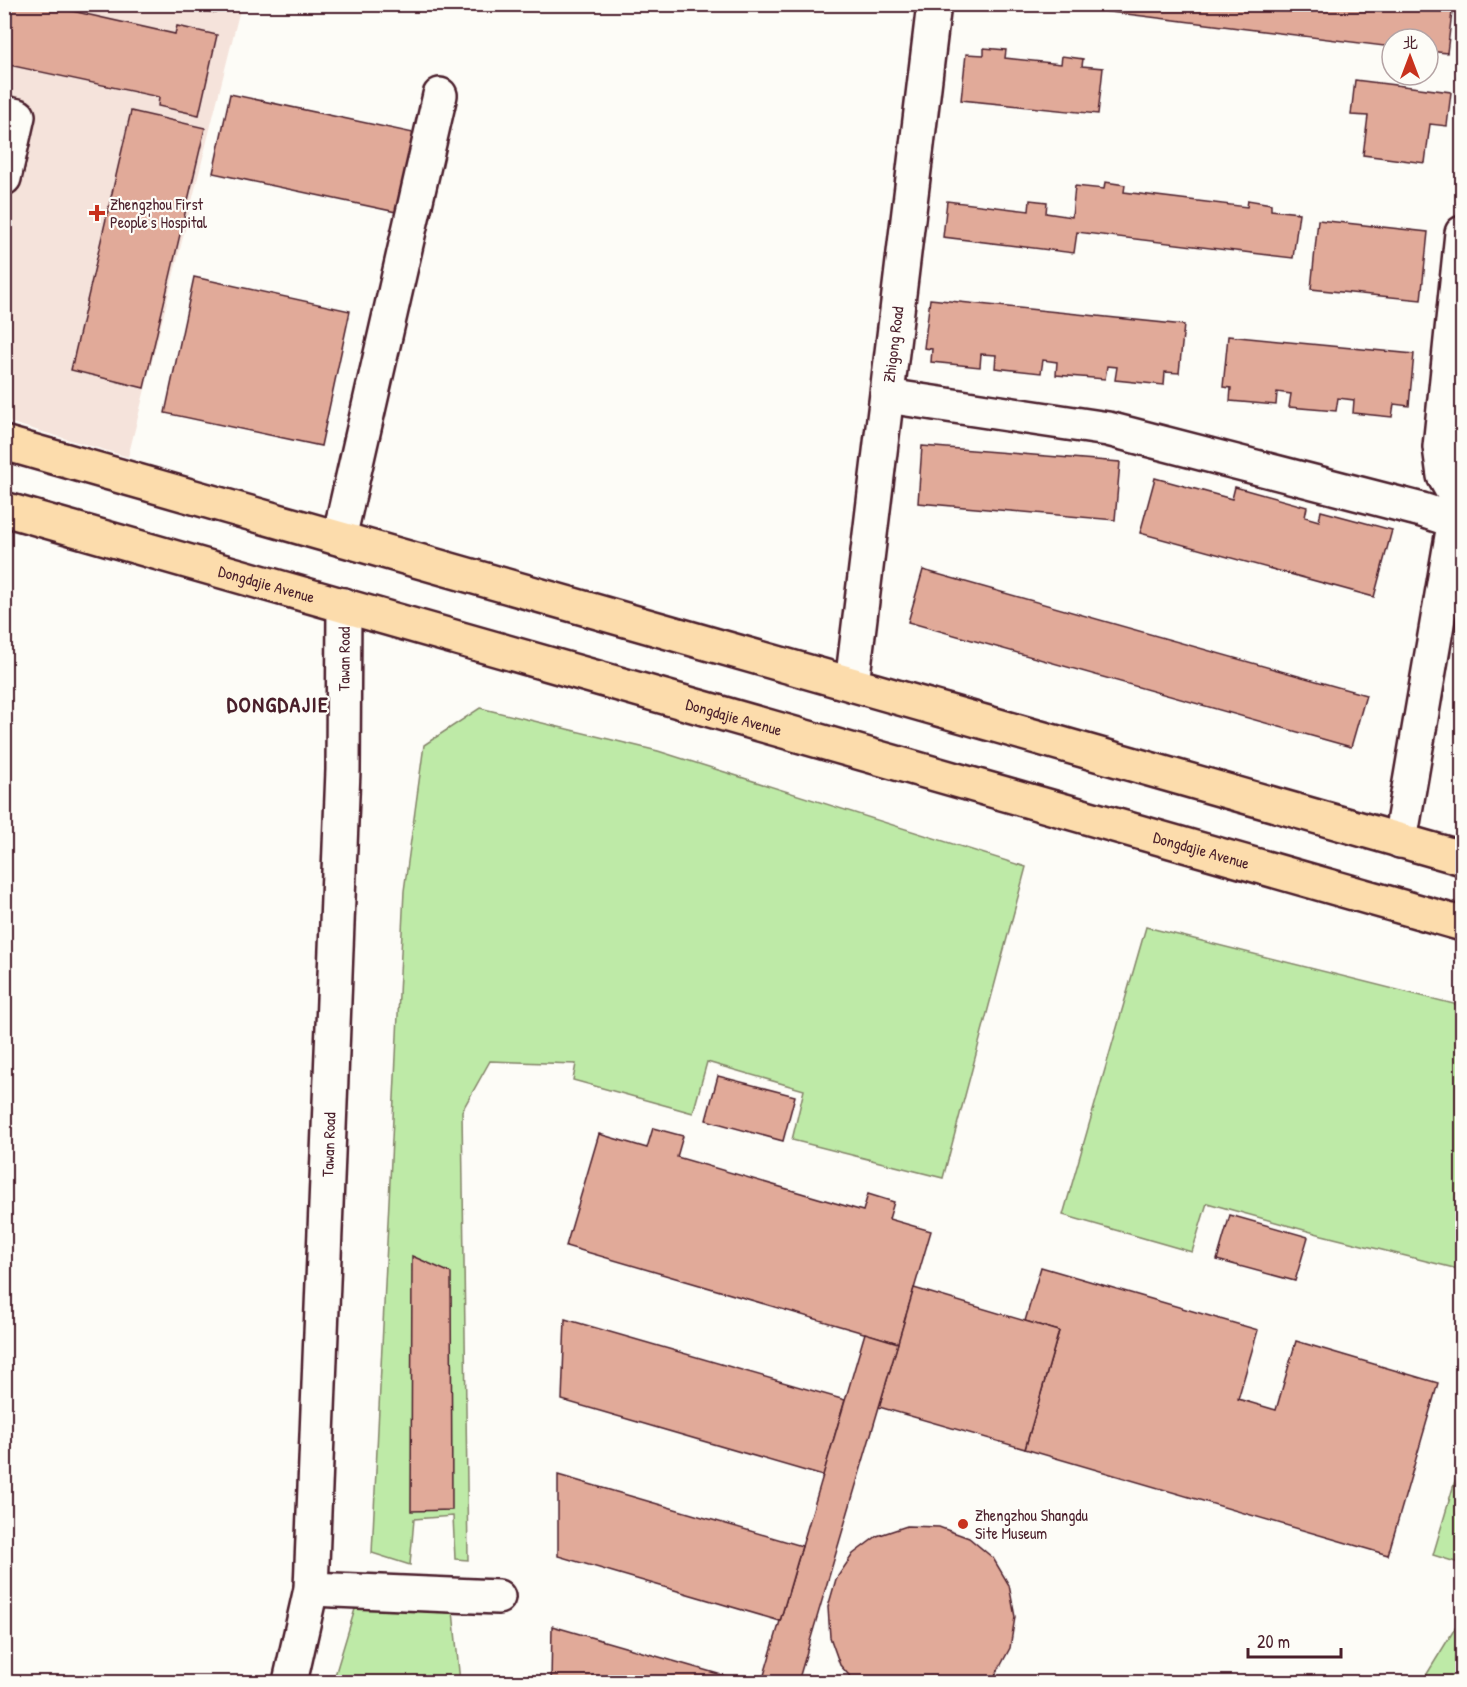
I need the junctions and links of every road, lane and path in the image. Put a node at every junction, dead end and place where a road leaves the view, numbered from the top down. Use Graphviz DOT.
graph roads {
  1 [pos="934,4"];
  2 [pos="440,95"];
  3 [pos="4,113"];
  4 [pos="4,178"];
  5 [pos="1462,233"];
  6 [pos="887,396"];
  7 [pos="4,443"];
  8 [pos="4,509"];
  9 [pos="1455,521"];
  10 [pos="339,538"];
  11 [pos="344,605"];
  12 [pos="852,684"];
  13 [pos="1400,841"];
  14 [pos="1462,858"];
  15 [pos="1462,924"];
  16 [pos="311,1589"];
  17 [pos="498,1598"];
  18 [pos="290,1683"];
  1 -- 6 [label="street, Zhigong Road"];
  2 -- 10 [label="street"];
  3 -- 4 [label="street"];
  5 -- 9 [label="street"];
  6 -- 9 [label="street"];
  6 -- 12 [label="street, Zhigong Road"];
  7 -- 10 [label="main road"];
  8 -- 11 [label="main road, Dongdajie Avenue"];
  9 -- 13 [label="street"];
  10 -- 12 [label="main road"];
  11 -- 15 [label="main road, Dongdajie Avenue"];
  11 -- 16 [label="street, Tawan Road"];
  12 -- 13 [label="main road"];
  13 -- 14 [label="main road"];
  16 -- 17 [label="street"];
  16 -- 18 [label="street, Tawan Road"];
}
